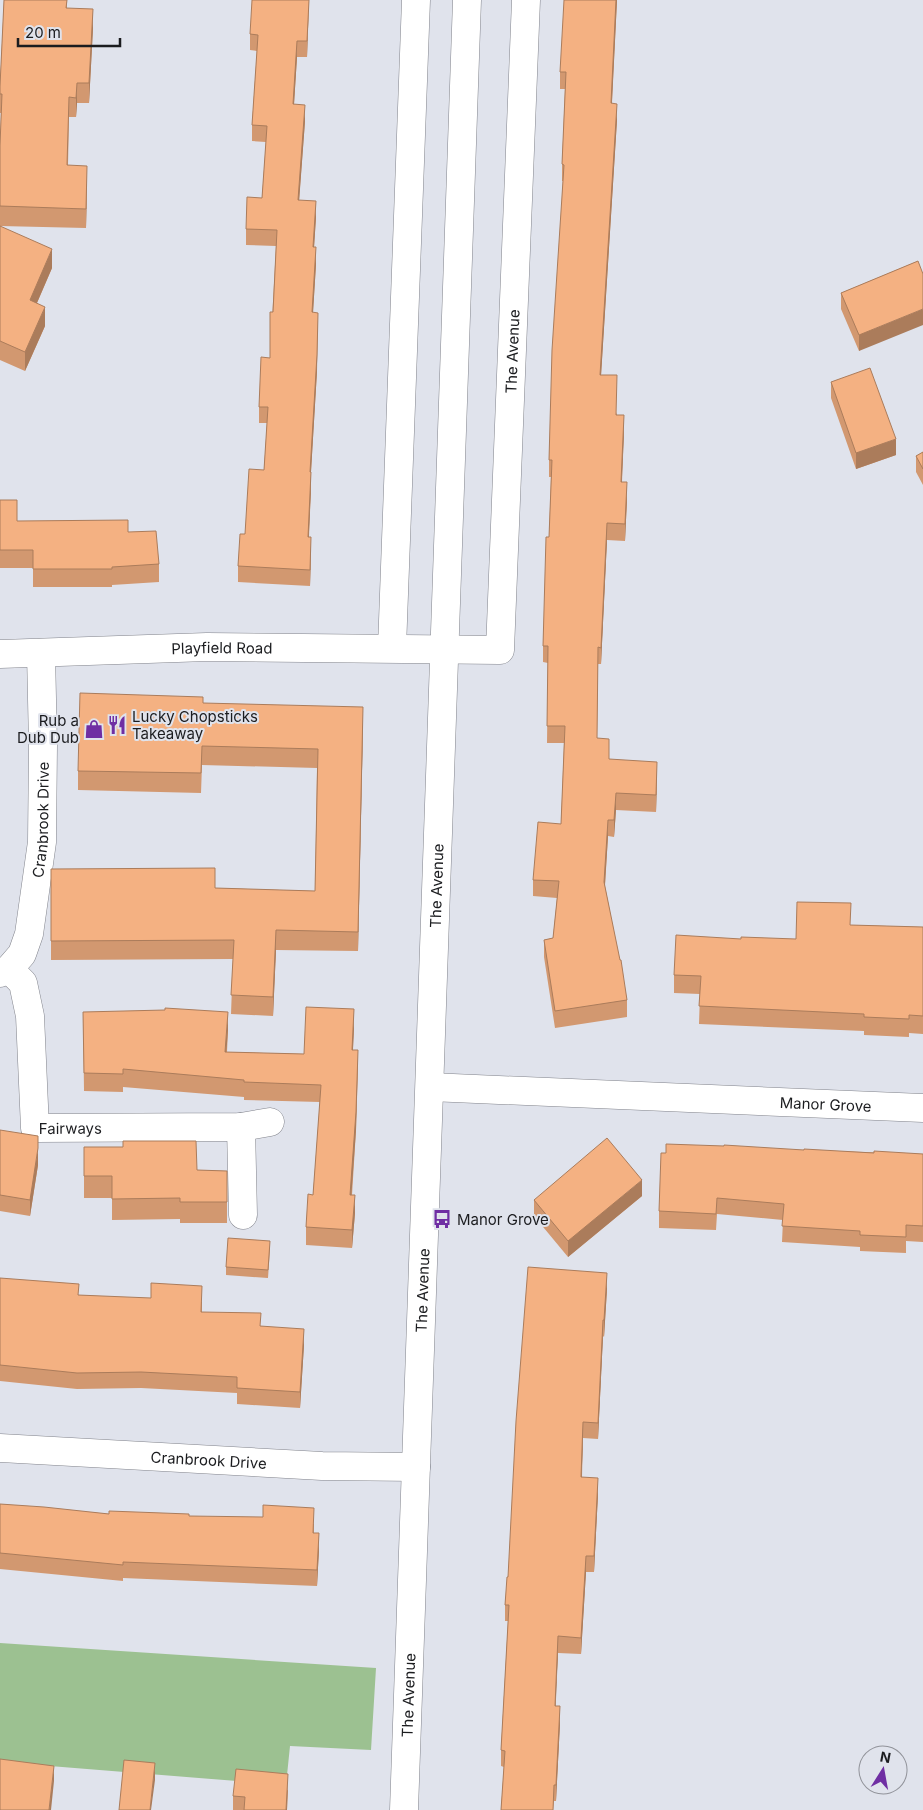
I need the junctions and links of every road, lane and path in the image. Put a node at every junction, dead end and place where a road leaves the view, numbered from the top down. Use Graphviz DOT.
graph roads {
  1 [pos="416,0"];
  2 [pos="467,0"];
  3 [pos="526,0"];
  4 [pos="392,648"];
  5 [pos="446,650"];
  6 [pos="0,654"];
  7 [pos="41,654"];
  8 [pos="5,971"];
  9 [pos="430,1087"];
  10 [pos="923,1108"];
  11 [pos="270,1122"];
  12 [pos="241,1127"];
  13 [pos="243,1215"];
  14 [pos="0,1448"];
  15 [pos="416,1467"];
  16 [pos="404,1810"];
  1 -- 4 [label="street"];
  2 -- 5 [label="street, The Avenue"];
  3 -- 5 [label="street, The Avenue"];
  4 -- 5 [label="street, Playfield Road"];
  4 -- 7 [label="street, Playfield Road"];
  5 -- 9 [label="street, The Avenue"];
  6 -- 7 [label="street, Playfield Road"];
  7 -- 8 [label="street, Cranbrook Drive"];
  8 -- 12 [label="street, Fairways"];
  9 -- 10 [label="street, Manor Grove"];
  9 -- 15 [label="street, The Avenue"];
  11 -- 12 [label="street, Fairways"];
  12 -- 13 [label="street"];
  14 -- 15 [label="street, Cranbrook Drive"];
  15 -- 16 [label="street, The Avenue"];
}
